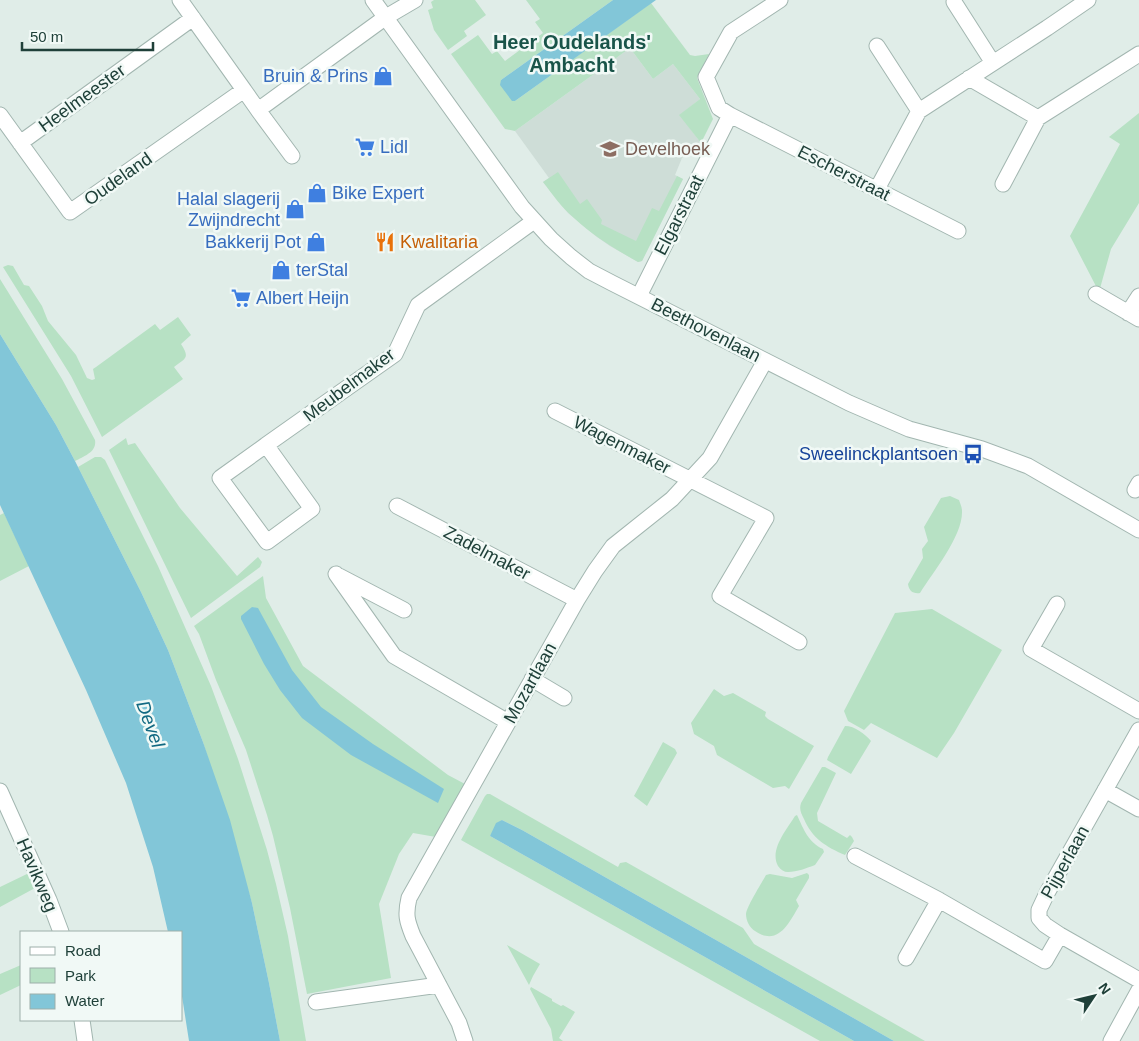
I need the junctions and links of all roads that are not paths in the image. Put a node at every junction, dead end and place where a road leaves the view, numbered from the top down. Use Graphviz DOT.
graph roads {
  1 [pos="180,0"];
  2 [pos="374,0"];
  3 [pos="415,0"];
  4 [pos="780,0"];
  5 [pos="1088,0"];
  6 [pos="954,2"];
  7 [pos="386,17"];
  8 [pos="193,18"];
  9 [pos="876,46"];
  10 [pos="1139,54"];
  11 [pos="993,63"];
  12 [pos="969,78"];
  13 [pos="244,90"];
  14 [pos="258,110"];
  15 [pos="919,111"];
  16 [pos="0,114"];
  17 [pos="730,115"];
  18 [pos="1038,118"];
  19 [pos="20,143"];
  20 [pos="292,156"];
  21 [pos="1003,184"];
  22 [pos="877,189"];
  23 [pos="534,221"];
  24 [pos="958,231"];
  25 [pos="1096,294"];
  26 [pos="639,296"];
  27 [pos="1139,296"];
  28 [pos="1134,316"];
  29 [pos="765,361"];
  30 [pos="555,411"];
  31 [pos="266,445"];
  32 [pos="690,480"];
  33 [pos="397,506"];
  34 [pos="1139,530"];
  35 [pos="577,600"];
  36 [pos="1057,604"];
  37 [pos="404,610"];
  38 [pos="799,642"];
  39 [pos="532,679"];
  40 [pos="564,698"];
  41 [pos="1139,711"];
  42 [pos="508,722"];
  43 [pos="1139,730"];
  44 [pos="1105,790"];
  45 [pos="0,791"];
  46 [pos="1139,809"];
  47 [pos="855,856"];
  48 [pos="939,900"];
  49 [pos="60,931"];
  50 [pos="1060,935"];
  51 [pos="906,958"];
  52 [pos="1139,980"];
  53 [pos="439,985"];
  54 [pos="1139,990"];
  55 [pos="316,1002"];
  56 [pos="82,1021"];
  57 [pos="85,1041"];
  58 [pos="465,1041"];
  59 [pos="1111,1041"];
  1 -- 8 [label="street"];
  2 -- 7 [label="street, Beethovenlaan"];
  3 -- 7 [label="street"];
  4 -- 17 [label="street"];
  5 -- 11 [label="street"];
  6 -- 11 [label="street"];
  7 -- 14 [label="street"];
  7 -- 23 [label="street, Beethovenlaan"];
  8 -- 13 [label="street"];
  8 -- 19 [label="street, Heelmeester"];
  9 -- 15 [label="street"];
  10 -- 18 [label="street"];
  11 -- 12 [label="street"];
  12 -- 15 [label="street"];
  12 -- 18 [label="street"];
  13 -- 14 [label="street"];
  13 -- 19 [label="street, Oudeland"];
  14 -- 20 [label="street"];
  15 -- 22 [label="street"];
  16 -- 19 [label="street, Oudeland"];
  17 -- 22 [label="street, Escherstraat"];
  17 -- 26 [label="street, Elgarstraat"];
  18 -- 21 [label="street"];
  22 -- 24 [label="street, Escherstraat"];
  23 -- 26 [label="street, Beethovenlaan"];
  23 -- 31 [label="street, Meubelmaker"];
  25 -- 28 [label="street"];
  26 -- 29 [label="street, Beethovenlaan"];
  27 -- 28 [label="street"];
  29 -- 32 [label="street, Mozartlaan"];
  29 -- 34 [label="street, Beethovenlaan"];
  30 -- 32 [label="street, Wagenmaker"];
  31 -- 31 [label="street, Meubelmaker"];
  32 -- 35 [label="street, Mozartlaan"];
  32 -- 38 [label="street, Wagenmaker"];
  33 -- 35 [label="street, Zadelmaker"];
  35 -- 39 [label="street, Mozartlaan"];
  36 -- 41 [label="street"];
  37 -- 42 [label="street"];
  39 -- 40 [label="street"];
  39 -- 42 [label="street, Mozartlaan"];
  42 -- 53 [label="street, Mozartlaan"];
  43 -- 44 [label="street, Pijperlaan"];
  44 -- 46 [label="street"];
  44 -- 50 [label="street, Pijperlaan"];
  45 -- 49 [label="street, Havikweg"];
  47 -- 48 [label="street"];
  48 -- 50 [label="street"];
  48 -- 51 [label="street"];
  50 -- 52 [label="street, Pijperlaan"];
  53 -- 55 [label="street"];
  53 -- 58 [label="street, Mozartlaan"];
  54 -- 59 [label="street"];
  56 -- 57 [label="street"];
}
